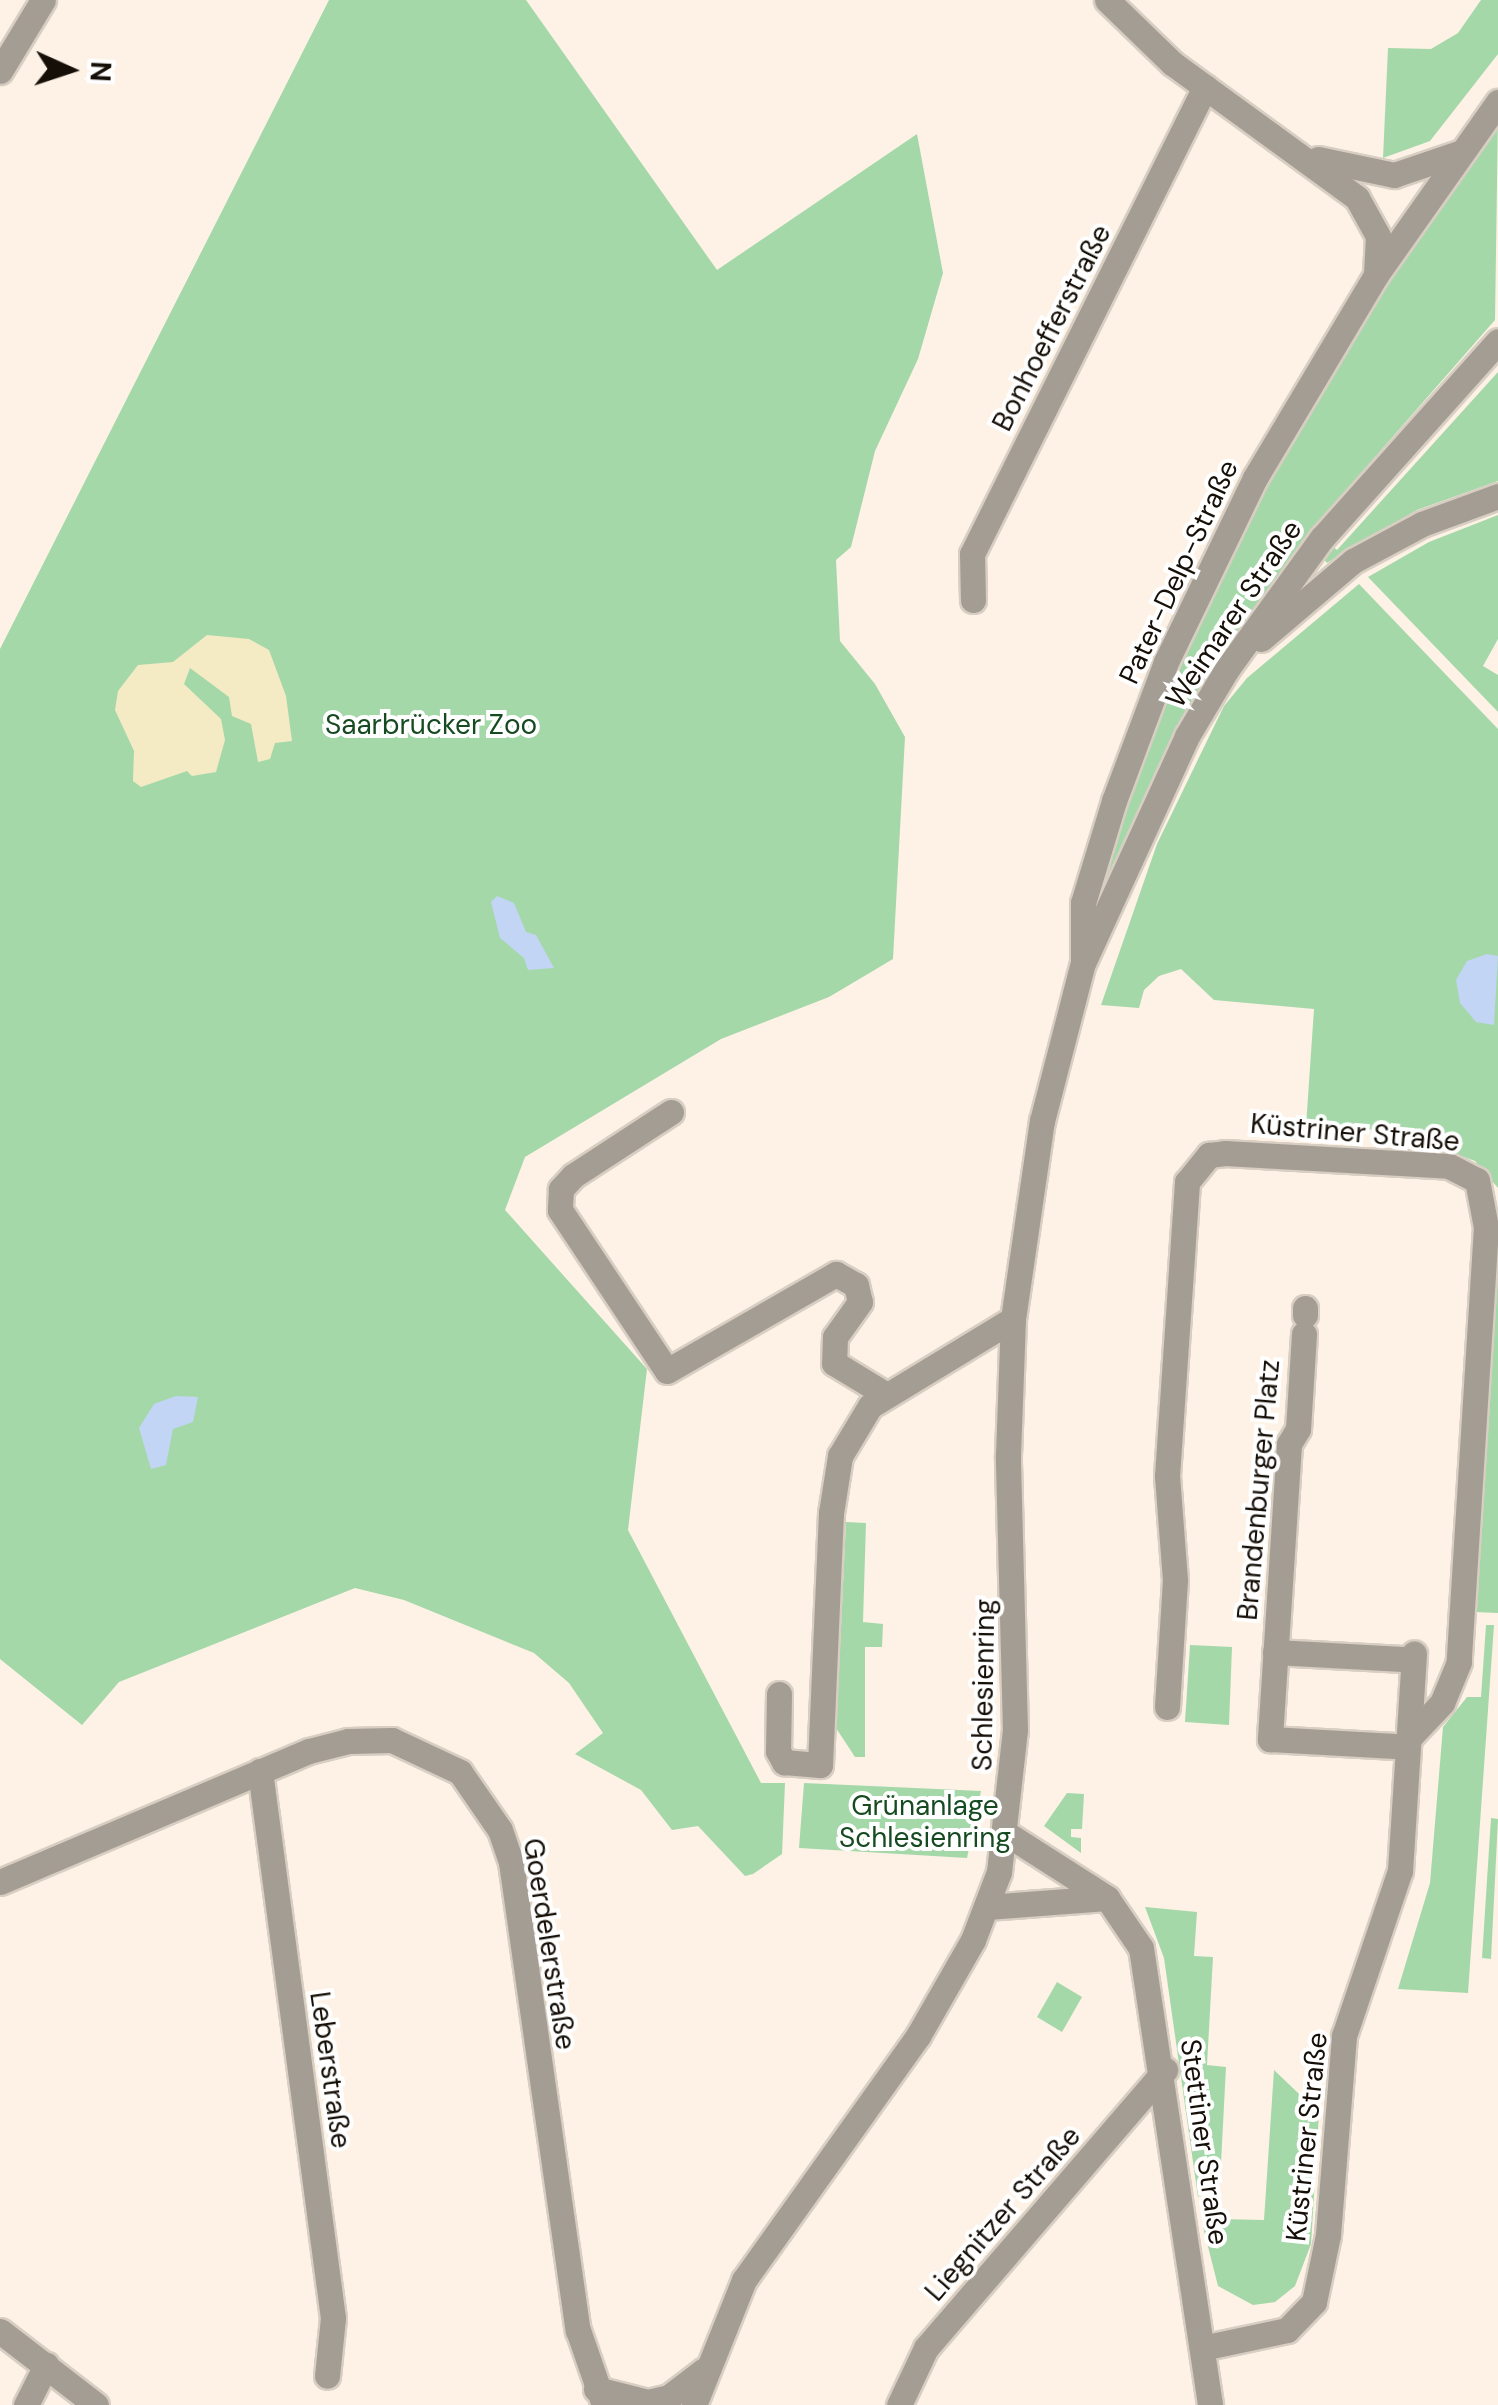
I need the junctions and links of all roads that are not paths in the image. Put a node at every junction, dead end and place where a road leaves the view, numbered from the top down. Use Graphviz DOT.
graph roads {
  1 [pos="43,0"];
  2 [pos="1107,0"];
  3 [pos="0,71"];
  4 [pos="1205,87"];
  5 [pos="1498,102"];
  6 [pos="1460,153"];
  7 [pos="1304,154"];
  8 [pos="1376,275"];
  9 [pos="1498,341"];
  10 [pos="1498,496"];
  11 [pos="973,600"];
  12 [pos="1227,669"];
  13 [pos="1082,963"];
  14 [pos="671,1112"];
  15 [pos="1042,1121"];
  16 [pos="1013,1319"];
  17 [pos="1305,1319"];
  18 [pos="885,1394"];
  19 [pos="1275,1652"];
  20 [pos="1408,1656"];
  21 [pos="779,1694"];
  22 [pos="1167,1707"];
  23 [pos="1402,1742"];
  24 [pos="260,1771"];
  25 [pos="1007,1834"];
  26 [pos="0,1882"];
  27 [pos="1107,1898"];
  28 [pos="987,1907"];
  29 [pos="1165,2070"];
  30 [pos="0,2331"];
  31 [pos="1202,2348"];
  32 [pos="46,2365"];
  33 [pos="704,2370"];
  34 [pos="327,2376"];
  35 [pos="600,2397"];
  36 [pos="651,2404"];
  37 [pos="26,2405"];
  38 [pos="96,2405"];
  39 [pos="694,2405"];
  40 [pos="899,2405"];
  41 [pos="1210,2405"];
  1 -- 3 [label="street"];
  2 -- 4 [label="street"];
  4 -- 7 [label="street"];
  4 -- 11 [label="street, Bonhoefferstraße"];
  5 -- 6 [label="street, Pater-Delp-Straße"];
  6 -- 7 [label="street"];
  6 -- 8 [label="street, Pater-Delp-Straße"];
  7 -- 8 [label="street"];
  8 -- 13 [label="street, Pater-Delp-Straße"];
  9 -- 12 [label="street, Weimarer Straße"];
  10 -- 12 [label="street"];
  12 -- 13 [label="street, Weimarer Straße"];
  13 -- 15 [label="street, Pater-Delp-Straße"];
  14 -- 18 [label="street"];
  15 -- 16 [label="street, Schlesienring"];
  16 -- 18 [label="street"];
  16 -- 25 [label="street, Schlesienring"];
  17 -- 19 [label="street, Brandenburger Platz"];
  18 -- 21 [label="street"];
  19 -- 20 [label="street, Brandenburger Platz"];
  19 -- 23 [label="street, Brandenburger Platz"];
  20 -- 23 [label="street, Küstriner Straße"];
  22 -- 23 [label="street, Küstriner Straße"];
  23 -- 31 [label="street, Küstriner Straße"];
  24 -- 26 [label="street, Goerdelerstraße"];
  24 -- 34 [label="street, Leberstraße"];
  24 -- 35 [label="street, Goerdelerstraße"];
  25 -- 27 [label="street, Stettiner Straße"];
  25 -- 28 [label="street, Schlesienring"];
  27 -- 28 [label="street"];
  27 -- 29 [label="street, Stettiner Straße"];
  28 -- 33 [label="street, Schlesienring"];
  29 -- 31 [label="street, Stettiner Straße"];
  29 -- 40 [label="street, Liegnitzer Straße"];
  30 -- 32 [label="street"];
  31 -- 41 [label="street, Stettiner Straße"];
  32 -- 37 [label="street"];
  32 -- 38 [label="street"];
  33 -- 36 [label="street, Goerdelerstraße"];
  33 -- 39 [label="street, Schlesienring"];
  35 -- 36 [label="street, Goerdelerstraße"];
}
